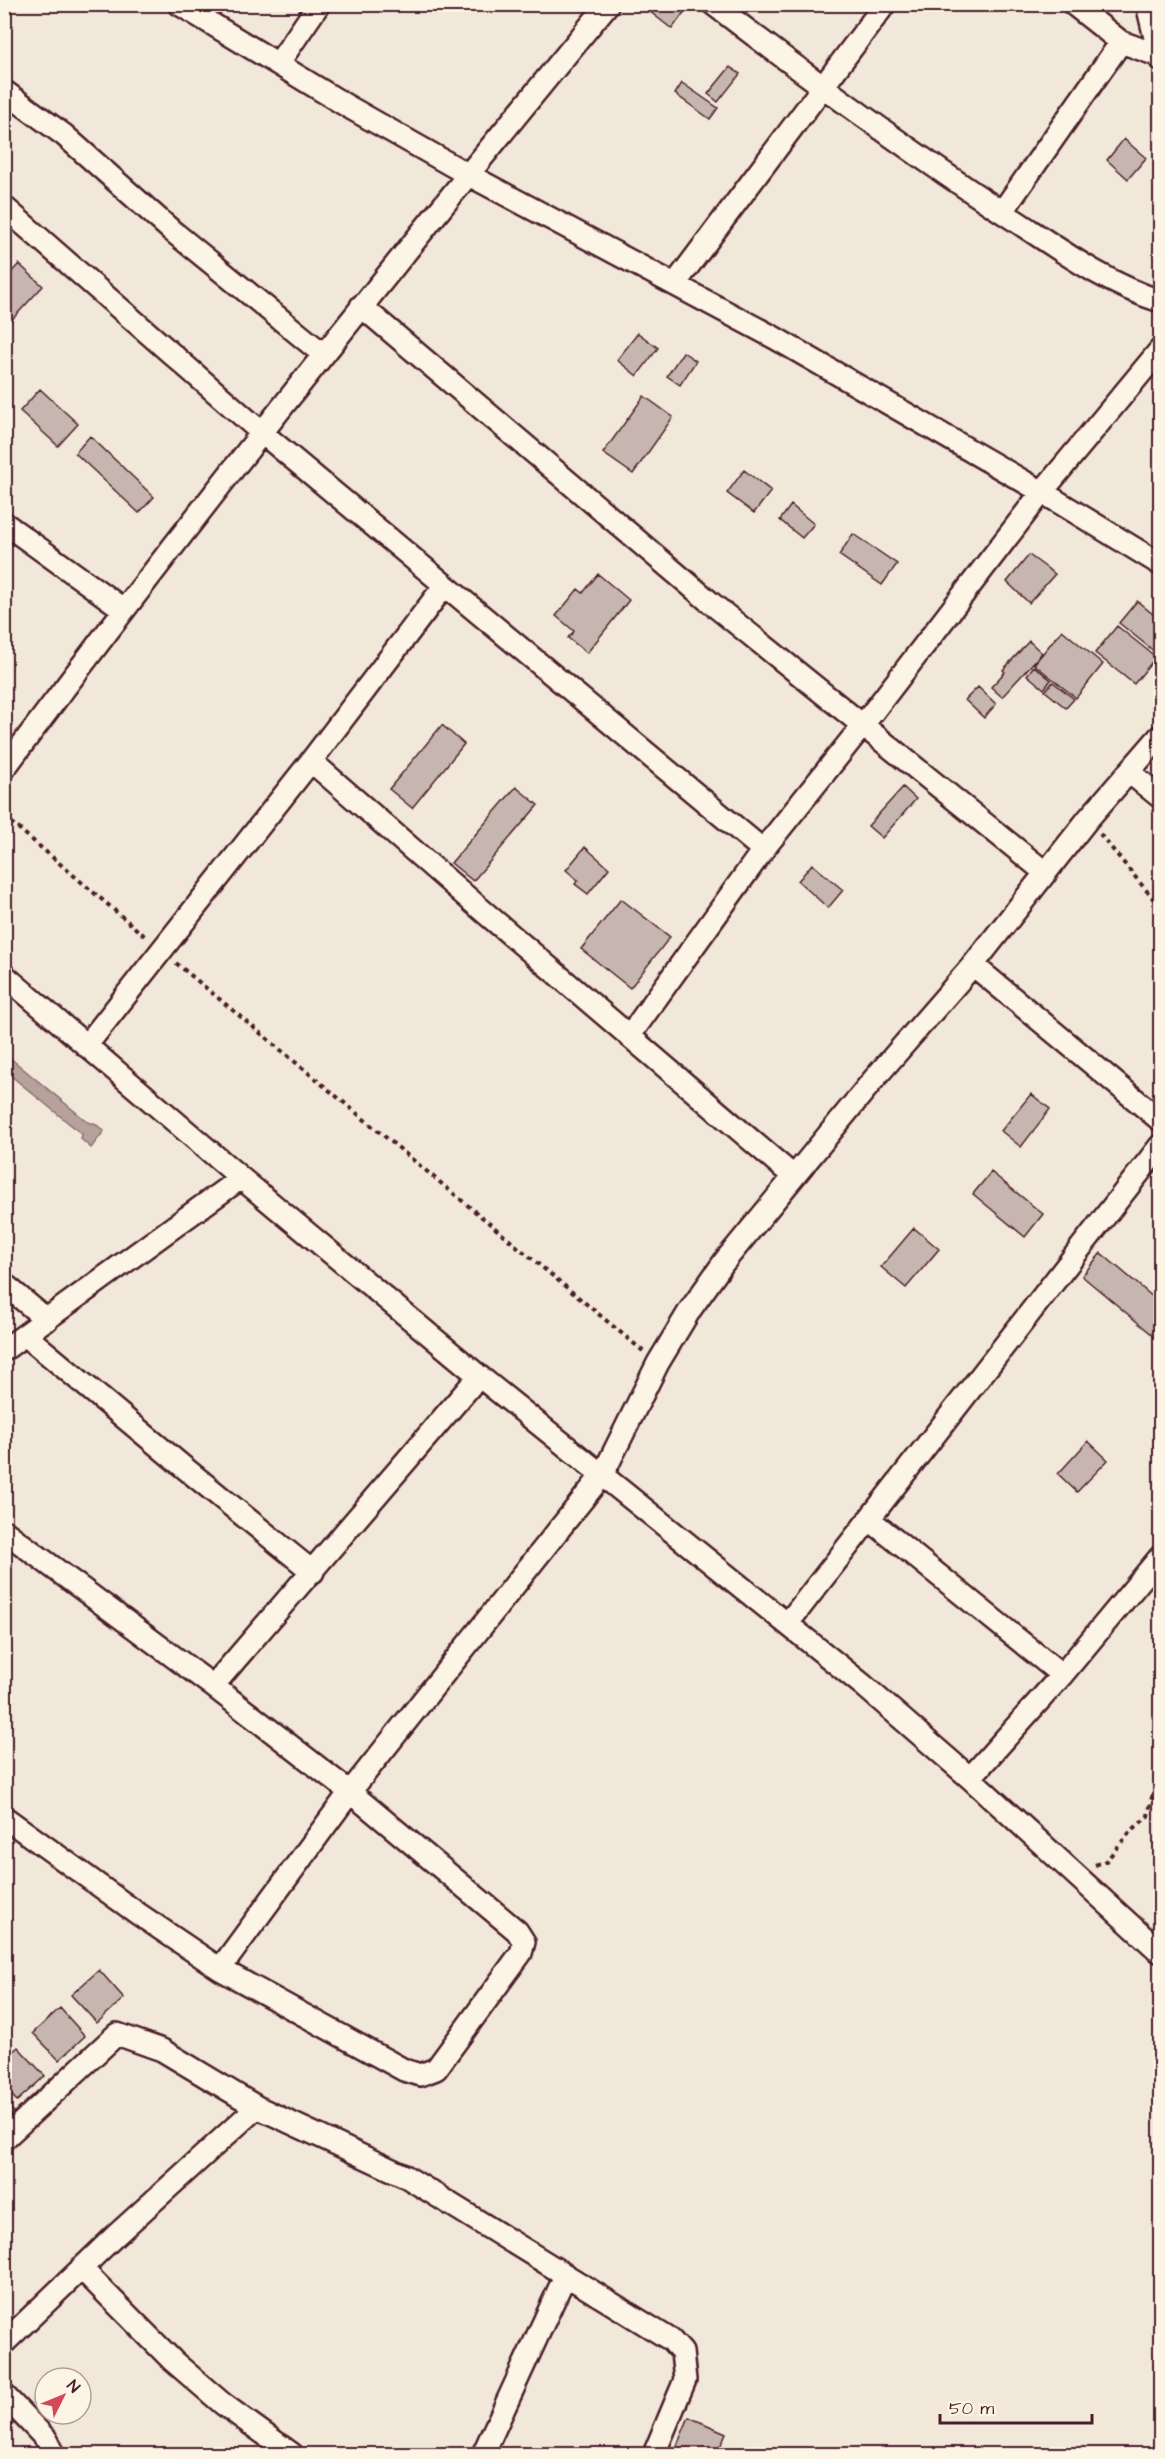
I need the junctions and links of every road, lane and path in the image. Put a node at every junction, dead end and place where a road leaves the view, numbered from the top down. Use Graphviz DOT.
graph roads {
  1 [pos="179,4"];
  2 [pos="319,4"];
  3 [pos="608,4"];
  4 [pos="713,4"];
  5 [pos="885,4"];
  6 [pos="1073,4"];
  7 [pos="1147,4"];
  8 [pos="1121,42"];
  9 [pos="1160,57"];
  10 [pos="278,64"];
  11 [pos="822,88"];
  12 [pos="4,91"];
  13 [pos="467,174"];
  14 [pos="4,207"];
  15 [pos="1002,212"];
  16 [pos="675,284"];
  17 [pos="1161,301"];
  18 [pos="361,306"];
  19 [pos="1161,350"];
  20 [pos="323,354"];
  21 [pos="261,432"];
  22 [pos="1042,492"];
  23 [pos="4,523"];
  24 [pos="1161,564"];
  25 [pos="445,585"];
  26 [pos="123,609"];
  27 [pos="863,725"];
  28 [pos="1161,736"];
  29 [pos="311,761"];
  30 [pos="4,768"];
  31 [pos="1129,772"];
  32 [pos="1161,797"];
  33 [pos="4,816"];
  34 [pos="1088,819"];
  35 [pos="763,850"];
  36 [pos="1046,873"];
  37 [pos="1161,907"];
  38 [pos="162,951"];
  39 [pos="973,965"];
  40 [pos="4,975"];
  41 [pos="630,1035"];
  42 [pos="87,1046"];
  43 [pos="1161,1120"];
  44 [pos="1161,1146"];
  45 [pos="793,1176"];
  46 [pos="241,1178"];
  47 [pos="4,1284"];
  48 [pos="47,1320"];
  49 [pos="25,1335"];
  50 [pos="4,1350"];
  51 [pos="658,1363"];
  52 [pos="479,1376"];
  53 [pos="603,1474"];
  54 [pos="869,1519"];
  55 [pos="4,1532"];
  56 [pos="1161,1557"];
  57 [pos="313,1572"];
  58 [pos="788,1623"];
  59 [pos="1062,1675"];
  60 [pos="213,1686"];
  61 [pos="970,1778"];
  62 [pos="1161,1788"];
  63 [pos="350,1792"];
  64 [pos="4,1817"];
  65 [pos="1075,1873"];
  66 [pos="1161,1952"];
  67 [pos="220,1969"];
  68 [pos="258,2107"];
  69 [pos="4,2139"];
  70 [pos="81,2268"];
  71 [pos="565,2276"];
  72 [pos="4,2343"];
  73 [pos="4,2394"];
  74 [pos="54,2454"];
  75 [pos="292,2454"];
  76 [pos="483,2454"];
  77 [pos="654,2454"];
  1 -- 10 [label="street"];
  2 -- 10 [label="street"];
  3 -- 13 [label="street"];
  4 -- 11 [label="street"];
  5 -- 11 [label="street"];
  6 -- 8 [label="street"];
  7 -- 9 [label="street"];
  8 -- 9 [label="street"];
  8 -- 15 [label="street"];
  10 -- 13 [label="street"];
  11 -- 15 [label="street"];
  11 -- 16 [label="street"];
  12 -- 20 [label="street"];
  13 -- 16 [label="street"];
  13 -- 18 [label="street"];
  14 -- 21 [label="street"];
  15 -- 17 [label="street"];
  16 -- 22 [label="street"];
  18 -- 20 [label="street"];
  18 -- 27 [label="street"];
  19 -- 22 [label="street"];
  20 -- 21 [label="street"];
  21 -- 25 [label="street"];
  21 -- 26 [label="street"];
  22 -- 24 [label="street"];
  22 -- 27 [label="street"];
  23 -- 26 [label="street"];
  25 -- 29 [label="street"];
  25 -- 35 [label="street"];
  26 -- 30 [label="street"];
  27 -- 35 [label="street"];
  27 -- 36 [label="street"];
  28 -- 31 [label="street"];
  29 -- 38 [label="street"];
  29 -- 41 [label="street"];
  31 -- 32 [label="street"];
  31 -- 34 [label="street"];
  33 -- 38 [label="path"];
  34 -- 36 [label="street"];
  34 -- 37 [label="path"];
  35 -- 41 [label="street"];
  36 -- 39 [label="street"];
  38 -- 42 [label="street"];
  38 -- 51 [label="path"];
  39 -- 43 [label="street"];
  39 -- 45 [label="street"];
  40 -- 42 [label="street"];
  41 -- 45 [label="street"];
  42 -- 46 [label="street"];
  44 -- 54 [label="street"];
  45 -- 51 [label="street"];
  46 -- 48 [label="street"];
  46 -- 52 [label="street"];
  47 -- 48 [label="street"];
  48 -- 49 [label="street"];
  49 -- 50 [label="street"];
  49 -- 57 [label="street"];
  51 -- 53 [label="street"];
  52 -- 53 [label="street"];
  52 -- 57 [label="street"];
  53 -- 58 [label="street"];
  53 -- 63 [label="street"];
  54 -- 58 [label="street"];
  54 -- 59 [label="street"];
  55 -- 60 [label="street"];
  56 -- 59 [label="street"];
  57 -- 60 [label="street"];
  58 -- 61 [label="street"];
  59 -- 61 [label="street"];
  60 -- 63 [label="street"];
  61 -- 65 [label="street"];
  62 -- 65 [label="path"];
  63 -- 67 [label="street"];
  63 -- 67 [label="street"];
  64 -- 67 [label="street"];
  65 -- 66 [label="street"];
  68 -- 69 [label="street"];
  68 -- 70 [label="street"];
  68 -- 71 [label="street"];
  70 -- 72 [label="street"];
  70 -- 75 [label="street"];
  71 -- 76 [label="street"];
  71 -- 77 [label="street"];
  73 -- 74 [label="street"];
}
